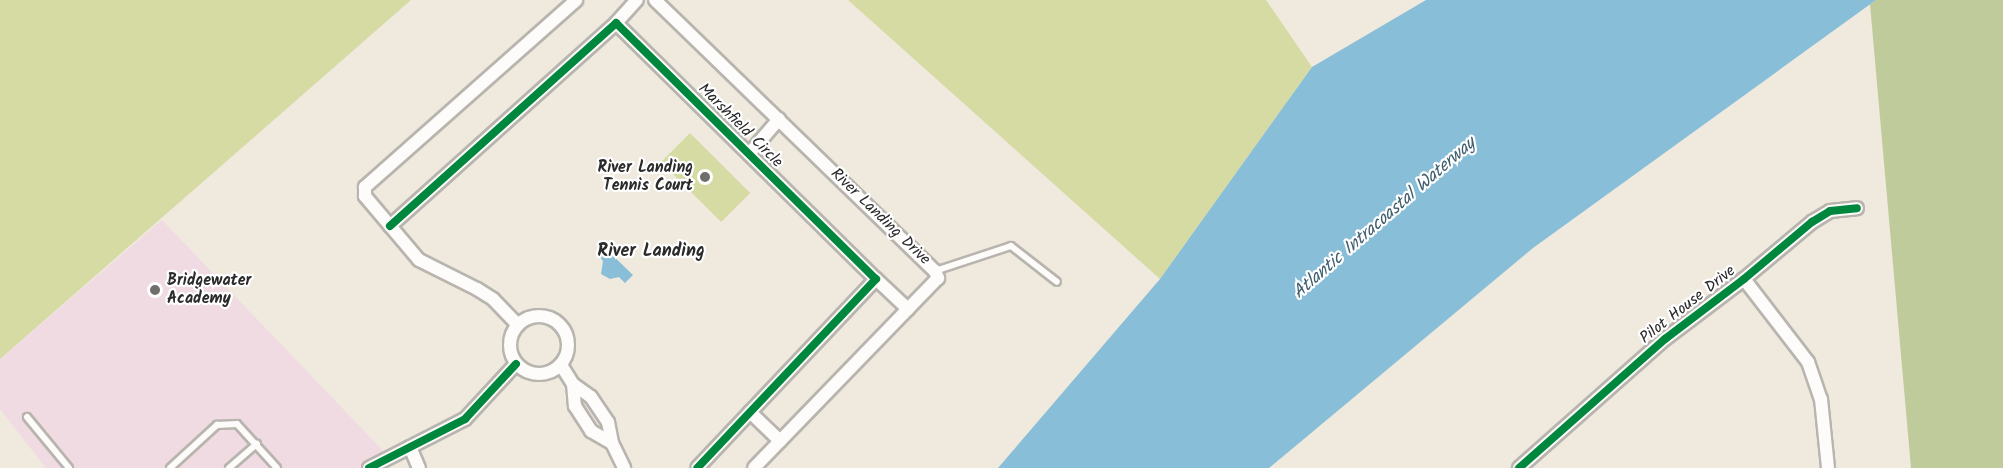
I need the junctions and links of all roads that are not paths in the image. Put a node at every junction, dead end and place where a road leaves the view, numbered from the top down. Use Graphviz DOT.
graph roads {
  1 [pos="576,0"];
  2 [pos="637,0"];
  3 [pos="655,0"];
  4 [pos="616,23"];
  5 [pos="779,119"];
  6 [pos="749,154"];
  7 [pos="1857,208"];
  8 [pos="390,226"];
  9 [pos="936,271"];
  10 [pos="876,279"];
  11 [pos="1744,279"];
  12 [pos="1057,282"];
  13 [pos="908,309"];
  14 [pos="518,325"];
  15 [pos="516,364"];
  16 [pos="561,365"];
  17 [pos="573,384"];
  18 [pos="750,412"];
  19 [pos="27,417"];
  20 [pos="780,441"];
  21 [pos="612,443"];
  22 [pos="257,444"];
  23 [pos="410,447"];
  24 [pos="69,468"];
  25 [pos="170,468"];
  26 [pos="229,468"];
  27 [pos="277,468"];
  28 [pos="369,468"];
  29 [pos="419,468"];
  30 [pos="624,468"];
  31 [pos="697,468"];
  32 [pos="754,468"];
  33 [pos="1519,468"];
  34 [pos="1828,468"];
  1 -- 8 [label="street"];
  2 -- 4 [label="street"];
  3 -- 5 [label="street, River Landing Drive"];
  4 -- 6 [label="street, Marshfield Circle"];
  4 -- 8 [label="street"];
  5 -- 6 [label="street"];
  5 -- 9 [label="street, River Landing Drive"];
  6 -- 10 [label="street, Marshfield Circle"];
  7 -- 11 [label="street, Pilot House Drive"];
  8 -- 14 [label="street"];
  9 -- 12 [label="lane"];
  9 -- 13 [label="street, River Landing Drive"];
  10 -- 13 [label="street, Marshfield Circle"];
  10 -- 18 [label="street"];
  11 -- 33 [label="street, Pilot House Drive"];
  11 -- 34 [label="street"];
  13 -- 20 [label="street, River Landing Drive"];
  14 -- 15 [label="street"];
  14 -- 16 [label="street"];
  15 -- 16 [label="street"];
  15 -- 23 [label="street"];
  16 -- 17 [label="street"];
  17 -- 21 [label="street"];
  17 -- 21 [label="street"];
  18 -- 20 [label="street"];
  18 -- 31 [label="street"];
  19 -- 24 [label="lane"];
  20 -- 32 [label="street, River Landing Drive"];
  21 -- 30 [label="street"];
  22 -- 25 [label="lane"];
  22 -- 26 [label="lane"];
  22 -- 27 [label="lane"];
  23 -- 28 [label="street"];
  23 -- 29 [label="street"];
}
